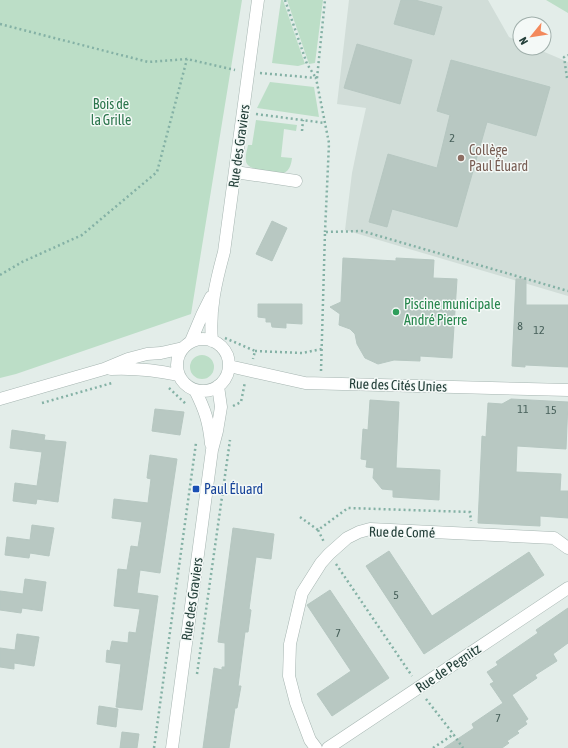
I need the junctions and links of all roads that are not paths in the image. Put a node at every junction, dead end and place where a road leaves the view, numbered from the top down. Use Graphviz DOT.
graph roads {
  1 [pos="258,0"];
  2 [pos="235,172"];
  3 [pos="296,181"];
  4 [pos="214,290"];
  5 [pos="217,338"];
  6 [pos="187,345"];
  7 [pos="229,366"];
  8 [pos="104,369"];
  9 [pos="178,375"];
  10 [pos="218,386"];
  11 [pos="195,390"];
  12 [pos="568,390"];
  13 [pos="0,399"];
  14 [pos="212,450"];
  15 [pos="568,548"];
  16 [pos="568,588"];
  17 [pos="172,748"];
  18 [pos="316,748"];
  19 [pos="328,748"];
  1 -- 2 [label="street, Rue des Graviers"];
  2 -- 3 [label="street"];
  2 -- 4 [label="street, Rue des Graviers"];
  4 -- 5 [label="street, Rue des Graviers"];
  4 -- 6 [label="street, Rue des Graviers"];
  5 -- 6 [label="street"];
  5 -- 7 [label="street"];
  6 -- 8 [label="street"];
  6 -- 9 [label="street"];
  7 -- 10 [label="street"];
  7 -- 12 [label="street, Rue des Cités Unies"];
  8 -- 9 [label="street"];
  8 -- 13 [label="street"];
  9 -- 11 [label="street"];
  10 -- 11 [label="street"];
  10 -- 14 [label="street, Rue des Graviers"];
  11 -- 14 [label="street, Rue des Graviers"];
  14 -- 17 [label="street, Rue des Graviers"];
  15 -- 18 [label="street, Rue de Comé"];
  16 -- 19 [label="street, Rue de Pegnitz"];
}
